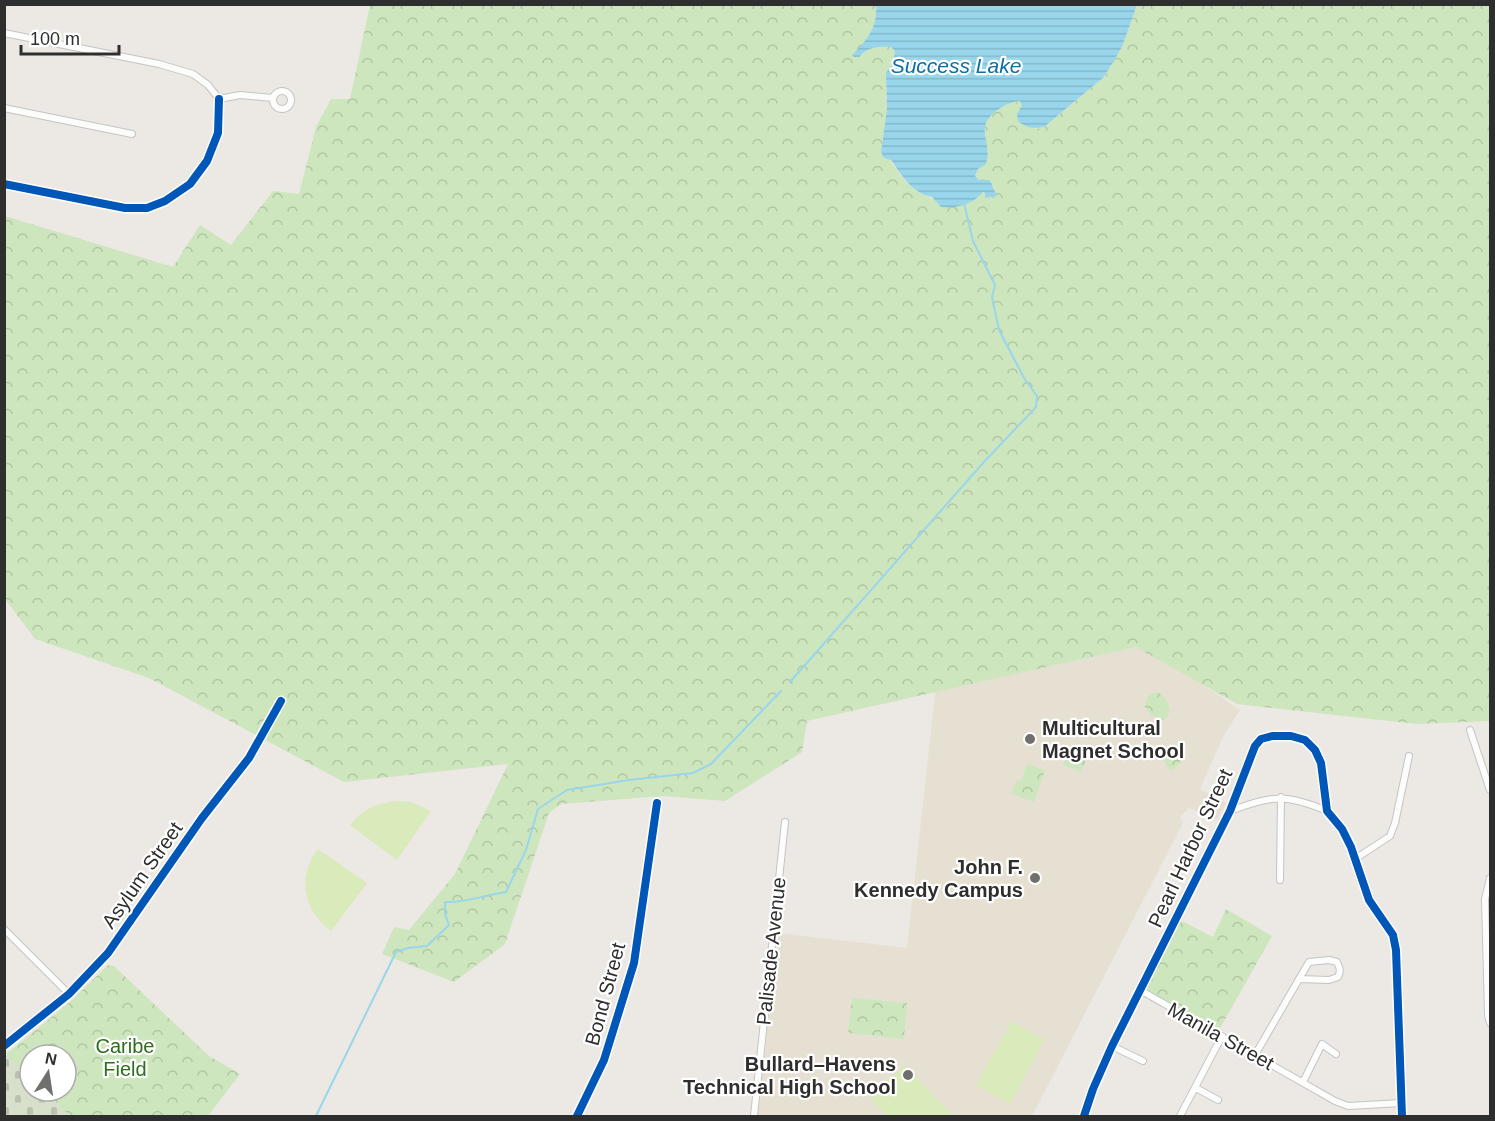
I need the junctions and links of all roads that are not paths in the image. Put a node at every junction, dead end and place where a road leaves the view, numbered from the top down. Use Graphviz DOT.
graph roads {
  1 [pos="4,33"];
  2 [pos="273,98"];
  3 [pos="219,99"];
  4 [pos="4,108"];
  5 [pos="132,134"];
  6 [pos="4,183"];
  7 [pos="281,701"];
  8 [pos="1470,730"];
  9 [pos="1409,756"];
  10 [pos="1490,786"];
  11 [pos="1281,797"];
  12 [pos="657,803"];
  13 [pos="1327,811"];
  14 [pos="1230,812"];
  15 [pos="784,822"];
  16 [pos="1355,859"];
  17 [pos="1491,878"];
  18 [pos="1280,880"];
  19 [pos="4,928"];
  20 [pos="1299,980"];
  21 [pos="1140,990"];
  22 [pos="69,994"];
  23 [pos="1491,1023"];
  24 [pos="1222,1036"];
  25 [pos="4,1046"];
  26 [pos="1112,1046"];
  27 [pos="1336,1054"];
  28 [pos="1255,1055"];
  29 [pos="1143,1061"];
  30 [pos="1303,1082"];
  31 [pos="1196,1088"];
  32 [pos="1218,1100"];
  33 [pos="1401,1103"];
  34 [pos="577,1116"];
  35 [pos="754,1116"];
  36 [pos="1084,1116"];
  37 [pos="1179,1116"];
  38 [pos="1402,1116"];
  1 -- 3 [label="street"];
  2 -- 3 [label="street"];
  3 -- 6 [label="street"];
  4 -- 5 [label="street"];
  7 -- 22 [label="street, Asylum Street"];
  8 -- 10 [label="street"];
  9 -- 16 [label="street"];
  11 -- 13 [label="street"];
  11 -- 14 [label="street"];
  11 -- 18 [label="street"];
  12 -- 34 [label="street, Bond Street"];
  13 -- 14 [label="street, Pearl Harbor Street"];
  13 -- 16 [label="street, Pearl Harbor Street"];
  14 -- 21 [label="street, Pearl Harbor Street"];
  15 -- 35 [label="street, Palisade Avenue"];
  16 -- 33 [label="street, Pearl Harbor Street"];
  17 -- 23 [label="street"];
  19 -- 22 [label="street"];
  20 -- 20 [label="street"];
  20 -- 28 [label="street"];
  21 -- 24 [label="street, Manila Street"];
  21 -- 26 [label="street, Pearl Harbor Street"];
  22 -- 25 [label="street, Asylum Street"];
  24 -- 28 [label="street, Manila Street"];
  24 -- 31 [label="street"];
  26 -- 29 [label="street"];
  26 -- 36 [label="street, Pearl Harbor Street"];
  27 -- 30 [label="street"];
  28 -- 30 [label="street, Manila Street"];
  30 -- 33 [label="street, Manila Street"];
  31 -- 32 [label="street"];
  31 -- 37 [label="street"];
  33 -- 38 [label="street, Pearl Harbor Street"];
}
